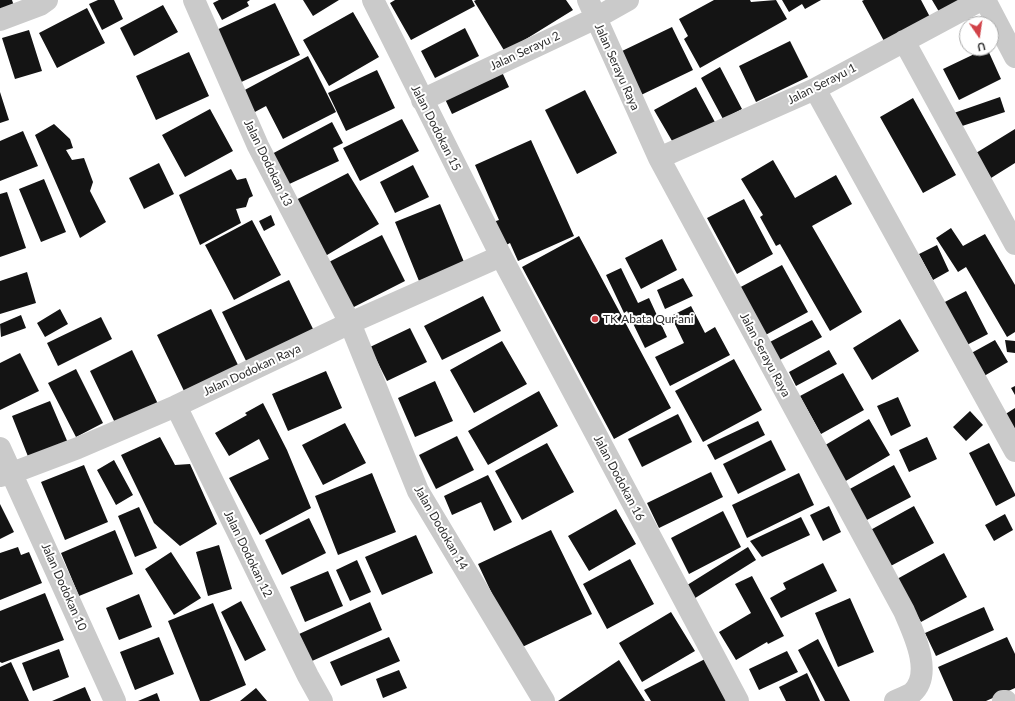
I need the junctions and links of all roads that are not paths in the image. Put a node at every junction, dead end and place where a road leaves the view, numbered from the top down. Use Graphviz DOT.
graph roads {
  1 [pos="47,0"];
  2 [pos="194,0"];
  3 [pos="373,0"];
  4 [pos="628,0"];
  5 [pos="982,0"];
  6 [pos="985,0"];
  7 [pos="592,9"];
  8 [pos="0,20"];
  9 [pos="904,41"];
  10 [pos="1015,57"];
  11 [pos="815,89"];
  12 [pos="422,100"];
  13 [pos="659,158"];
  14 [pos="1015,244"];
  15 [pos="501,256"];
  16 [pos="350,323"];
  17 [pos="176,406"];
  18 [pos="0,448"];
  19 [pos="1015,451"];
  20 [pos="6,475"];
  21 [pos="911,698"];
  22 [pos="115,701"];
  23 [pos="322,701"];
  24 [pos="544,701"];
  25 [pos="738,701"];
  1 -- 8 [label="street"];
  2 -- 16 [label="street, Jalan Dodokan 13"];
  3 -- 12 [label="street, Jalan Dodokan 15"];
  4 -- 7 [label="street, Jalan Serayu 2"];
  5 -- 9 [label="street, Jalan Serayu 1"];
  6 -- 10 [label="street"];
  7 -- 12 [label="street, Jalan Serayu 2"];
  7 -- 13 [label="street, Jalan Serayu Raya"];
  9 -- 11 [label="street, Jalan Serayu 1"];
  9 -- 14 [label="street"];
  11 -- 13 [label="street, Jalan Serayu 1"];
  11 -- 19 [label="street"];
  12 -- 15 [label="street, Jalan Dodokan 15"];
  13 -- 21 [label="street, Jalan Serayu Raya"];
  15 -- 16 [label="street, Jalan Dodokan Raya"];
  15 -- 25 [label="street, Jalan Dodokan 16"];
  16 -- 17 [label="street, Jalan Dodokan Raya"];
  16 -- 24 [label="street, Jalan Dodokan 14"];
  17 -- 20 [label="street, Jalan Dodokan Raya"];
  17 -- 23 [label="street, Jalan Dodokan 12"];
  18 -- 20 [label="street, Jalan Dodokan 10"];
  20 -- 22 [label="street, Jalan Dodokan 10"];
}
